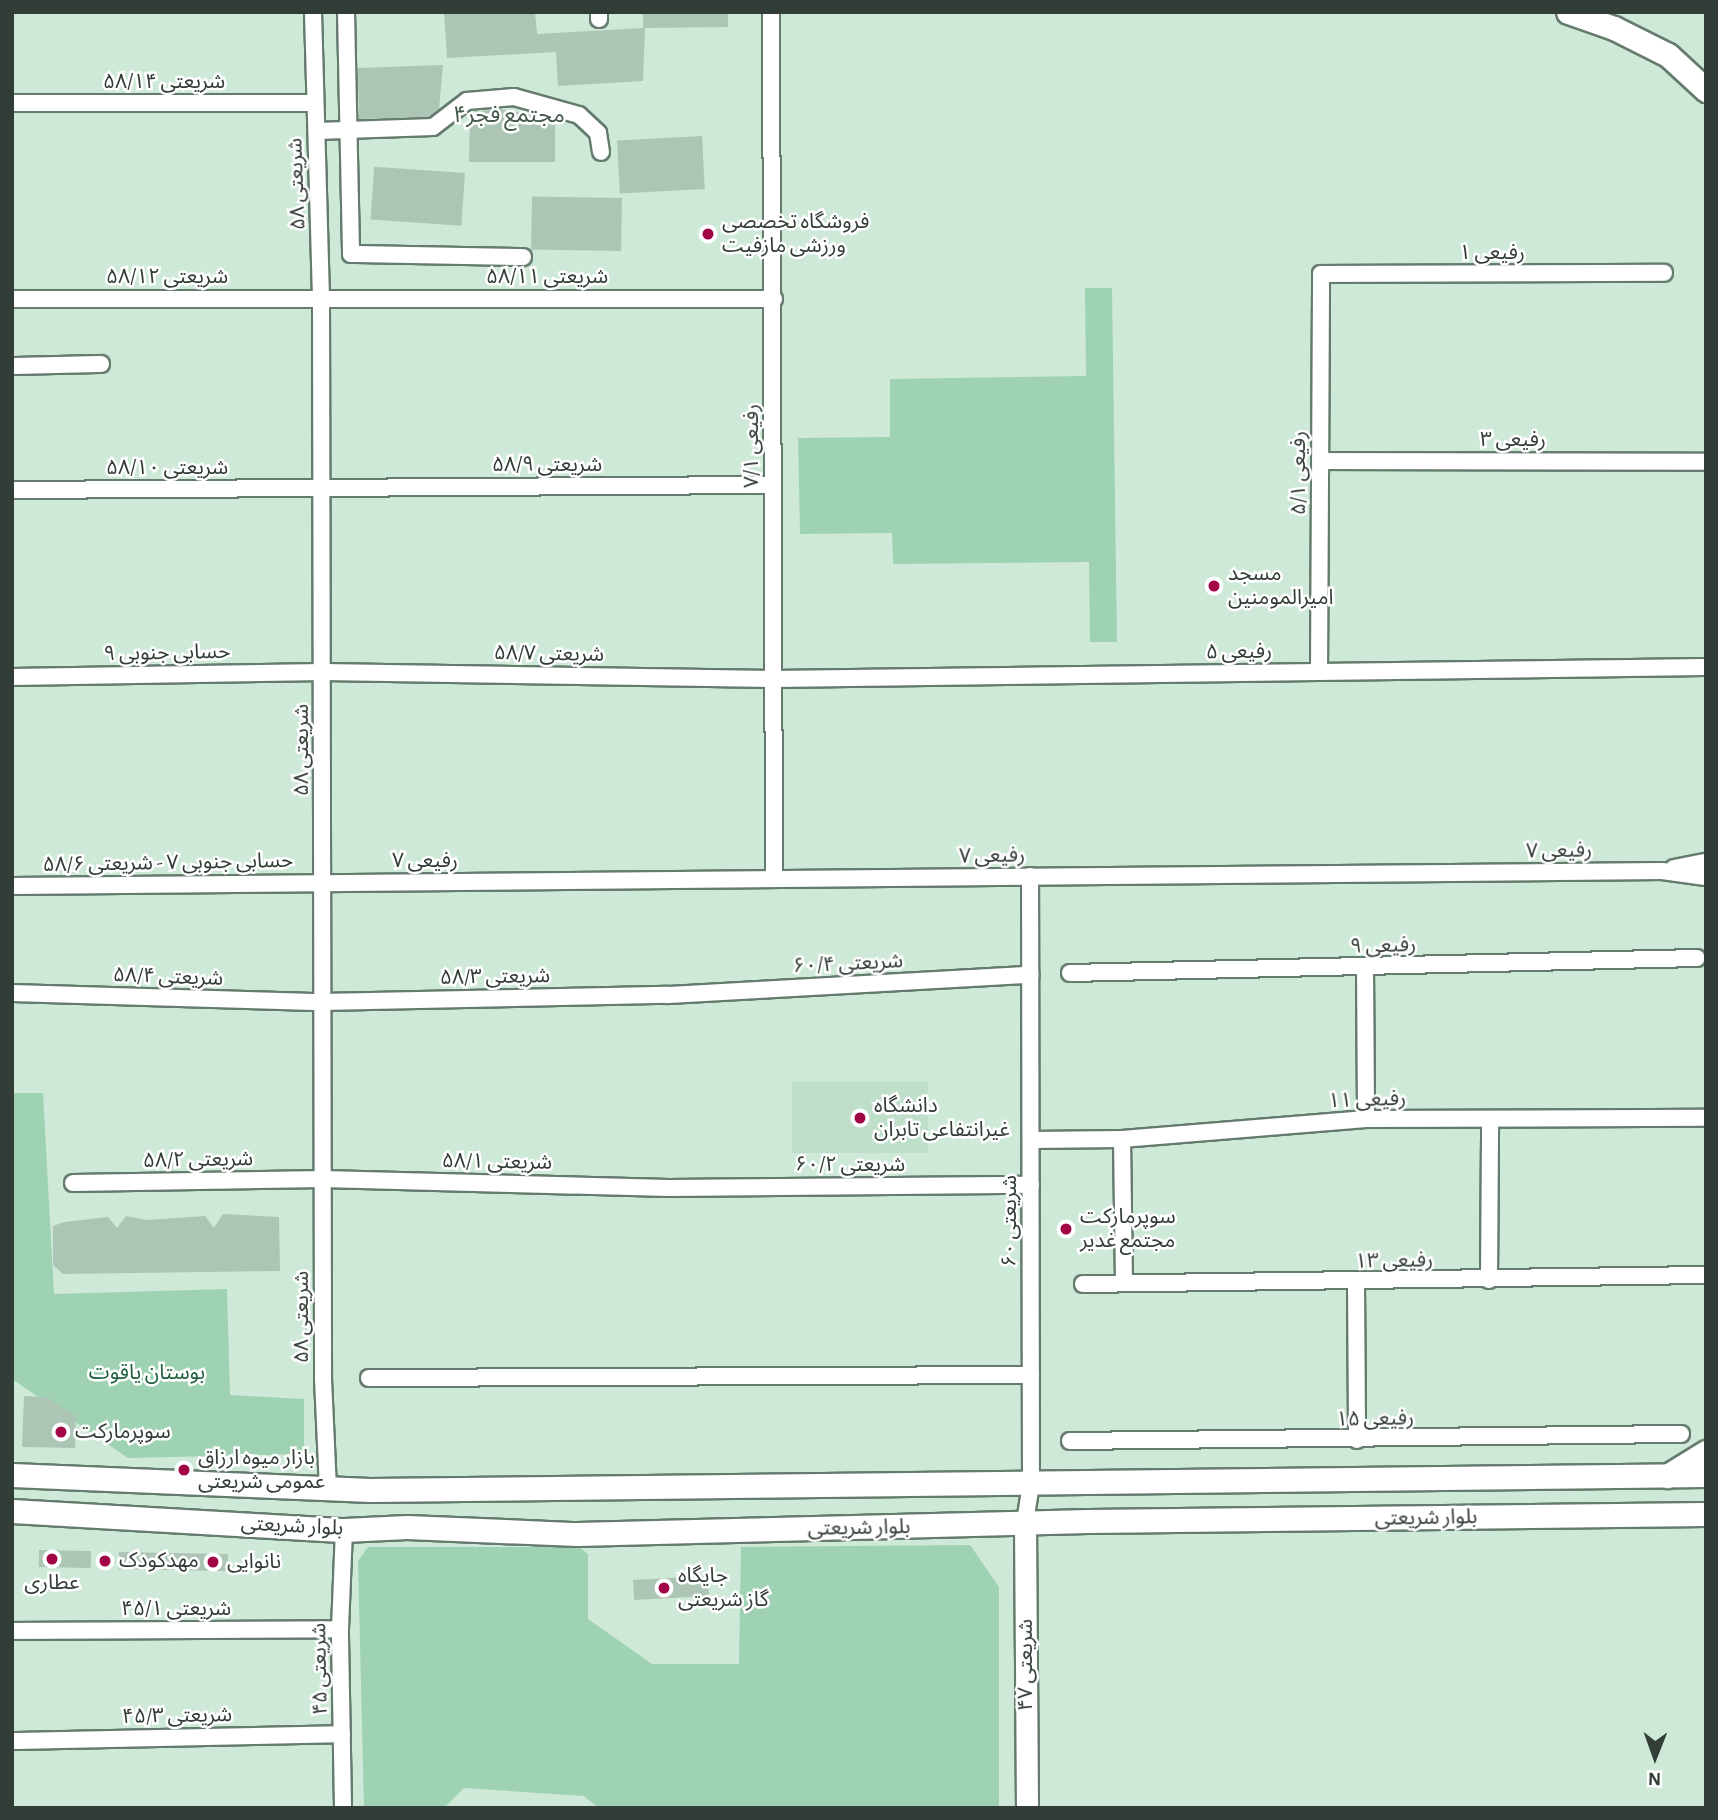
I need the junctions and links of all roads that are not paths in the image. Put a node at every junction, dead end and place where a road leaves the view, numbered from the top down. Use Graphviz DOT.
graph roads {
  1 [pos="313,12"];
  2 [pos="346,12"];
  3 [pos="771,12"];
  4 [pos="1568,12"];
  5 [pos="1706,90"];
  6 [pos="12,103"];
  7 [pos="315,103"];
  8 [pos="317,131"];
  9 [pos="348,131"];
  10 [pos="601,152"];
  11 [pos="523,257"];
  12 [pos="1321,274"];
  13 [pos="1664,274"];
  14 [pos="321,297"];
  15 [pos="12,299"];
  16 [pos="774,299"];
  17 [pos="102,364"];
  18 [pos="12,366"];
  19 [pos="1320,461"];
  20 [pos="1706,462"];
  21 [pos="773,485"];
  22 [pos="322,488"];
  23 [pos="12,490"];
  24 [pos="1706,667"];
  25 [pos="323,672"];
  26 [pos="1319,672"];
  27 [pos="12,677"];
  28 [pos="773,678"];
  29 [pos="1706,862"];
  30 [pos="1662,871"];
  31 [pos="1030,876"];
  32 [pos="1706,877"];
  33 [pos="774,879"];
  34 [pos="323,883"];
  35 [pos="12,886"];
  36 [pos="1697,958"];
  37 [pos="1365,967"];
  38 [pos="1070,974"];
  39 [pos="1030,975"];
  40 [pos="12,993"];
  41 [pos="668,995"];
  42 [pos="322,1002"];
  43 [pos="1706,1118"];
  44 [pos="1366,1119"];
  45 [pos="1490,1120"];
  46 [pos="1122,1139"];
  47 [pos="1031,1140"];
  48 [pos="323,1179"];
  49 [pos="73,1183"];
  50 [pos="1031,1185"];
  51 [pos="669,1188"];
  52 [pos="1706,1275"];
  53 [pos="1489,1280"];
  54 [pos="1356,1282"];
  55 [pos="1083,1283"];
  56 [pos="1124,1283"];
  57 [pos="1031,1376"];
  58 [pos="369,1378"];
  59 [pos="1681,1434"];
  60 [pos="1357,1440"];
  61 [pos="1070,1441"];
  62 [pos="1706,1451"];
  63 [pos="12,1475"];
  64 [pos="1706,1475"];
  65 [pos="1666,1476"];
  66 [pos="1031,1483"];
  67 [pos="328,1488"];
  68 [pos="12,1511"];
  69 [pos="1705,1514"];
  70 [pos="1025,1522"];
  71 [pos="344,1530"];
  72 [pos="340,1629"];
  73 [pos="12,1631"];
  74 [pos="342,1734"];
  75 [pos="12,1741"];
  76 [pos="343,1808"];
  77 [pos="1027,1808"];
  1 -- 7 [label="street, شریعتی ۵۸"];
  2 -- 9 [label="street"];
  3 -- 16 [label="street, رفیعی ۷/۱"];
  4 -- 5 [label="main road"];
  6 -- 7 [label="street, شریعتی ۵۸/۱۴"];
  7 -- 8 [label="street, شریعتی ۵۸"];
  8 -- 9 [label="street"];
  8 -- 14 [label="street, شریعتی ۵۸"];
  9 -- 10 [label="street"];
  9 -- 11 [label="street"];
  12 -- 13 [label="street, رفیعی ۱"];
  12 -- 19 [label="street, رفیعی ۵/۱"];
  14 -- 15 [label="street, شریعتی ۵۸/۱۲"];
  14 -- 16 [label="street, شریعتی ۵۸/۱۱"];
  14 -- 22 [label="street, شریعتی ۵۸"];
  16 -- 21 [label="street, رفیعی ۷/۱"];
  17 -- 18 [label="street"];
  19 -- 20 [label="street, رفیعی ۳"];
  19 -- 26 [label="street, رفیعی ۵/۱"];
  21 -- 22 [label="street, شریعتی ۵۸/۹"];
  21 -- 28 [label="street, رفیعی ۷/۱"];
  22 -- 23 [label="street, شریعتی ۵۸/۱۰"];
  22 -- 25 [label="street, شریعتی ۵۸"];
  24 -- 26 [label="street, رفیعی ۵"];
  25 -- 27 [label="street, حسابی جنوبی ۹"];
  25 -- 28 [label="street, شریعتی ۵۸/۷"];
  25 -- 34 [label="street, شریعتی ۵۸"];
  26 -- 28 [label="street, رفیعی ۵"];
  28 -- 33 [label="street, رفیعی ۷/۱"];
  29 -- 30 [label="street"];
  30 -- 31 [label="street, رفیعی ۷"];
  30 -- 32 [label="street"];
  31 -- 33 [label="street, رفیعی ۷"];
  31 -- 39 [label="street, شریعتی ۶۰"];
  33 -- 34 [label="street, رفیعی ۷"];
  34 -- 35 [label="street, حسابی جنوبی ۷ - شریعتی ۵۸/۶"];
  34 -- 42 [label="street, شریعتی ۵۸"];
  36 -- 37 [label="street, رفیعی ۹"];
  37 -- 38 [label="street, رفیعی ۹"];
  37 -- 44 [label="street"];
  39 -- 41 [label="street, شریعتی ۶۰/۴"];
  39 -- 47 [label="street, شریعتی ۶۰"];
  40 -- 42 [label="street, شریعتی ۵۸/۴"];
  41 -- 42 [label="street, شریعتی ۵۸/۳"];
  42 -- 48 [label="street, شریعتی ۵۸"];
  43 -- 45 [label="street, رفیعی ۱۱"];
  44 -- 45 [label="street, رفیعی ۱۱"];
  44 -- 46 [label="street, رفیعی ۱۱"];
  45 -- 53 [label="street"];
  46 -- 47 [label="street, رفیعی ۱۱"];
  46 -- 56 [label="street"];
  47 -- 50 [label="street, شریعتی ۶۰"];
  48 -- 49 [label="street, شریعتی ۵۸/۲"];
  48 -- 51 [label="street, شریعتی ۵۸/۱"];
  48 -- 67 [label="street, شریعتی ۵۸"];
  50 -- 51 [label="street, شریعتی ۶۰/۲"];
  50 -- 57 [label="street, شریعتی ۶۰"];
  52 -- 53 [label="street, رفیعی ۱۳"];
  53 -- 54 [label="street, رفیعی ۱۳"];
  54 -- 56 [label="street, رفیعی ۱۳"];
  54 -- 60 [label="street"];
  55 -- 56 [label="street, رفیعی ۱۳"];
  57 -- 58 [label="street"];
  57 -- 66 [label="street, شریعتی ۶۰"];
  59 -- 60 [label="street, رفیعی ۱۵"];
  60 -- 61 [label="street, رفیعی ۱۵"];
  62 -- 65 [label="main road"];
  63 -- 67 [label="main road, بلوار شریعتی"];
  64 -- 65 [label="main road, بلوار شریعتی"];
  65 -- 66 [label="main road, بلوار شریعتی"];
  66 -- 67 [label="main road, بلوار شریعتی"];
  66 -- 70 [label="street, شریعتی ۶۰"];
  68 -- 71 [label="main road, بلوار شریعتی"];
  69 -- 70 [label="main road, بلوار شریعتی"];
  70 -- 71 [label="main road, بلوار شریعتی"];
  70 -- 77 [label="street, شریعتی ۴۷"];
  71 -- 72 [label="street, شریعتی ۴۵"];
  72 -- 73 [label="street, شریعتی ۴۵/۱"];
  72 -- 74 [label="street, شریعتی ۴۵"];
  74 -- 75 [label="street, شریعتی ۴۵/۳"];
  74 -- 76 [label="street, شریعتی ۴۵"];
}
